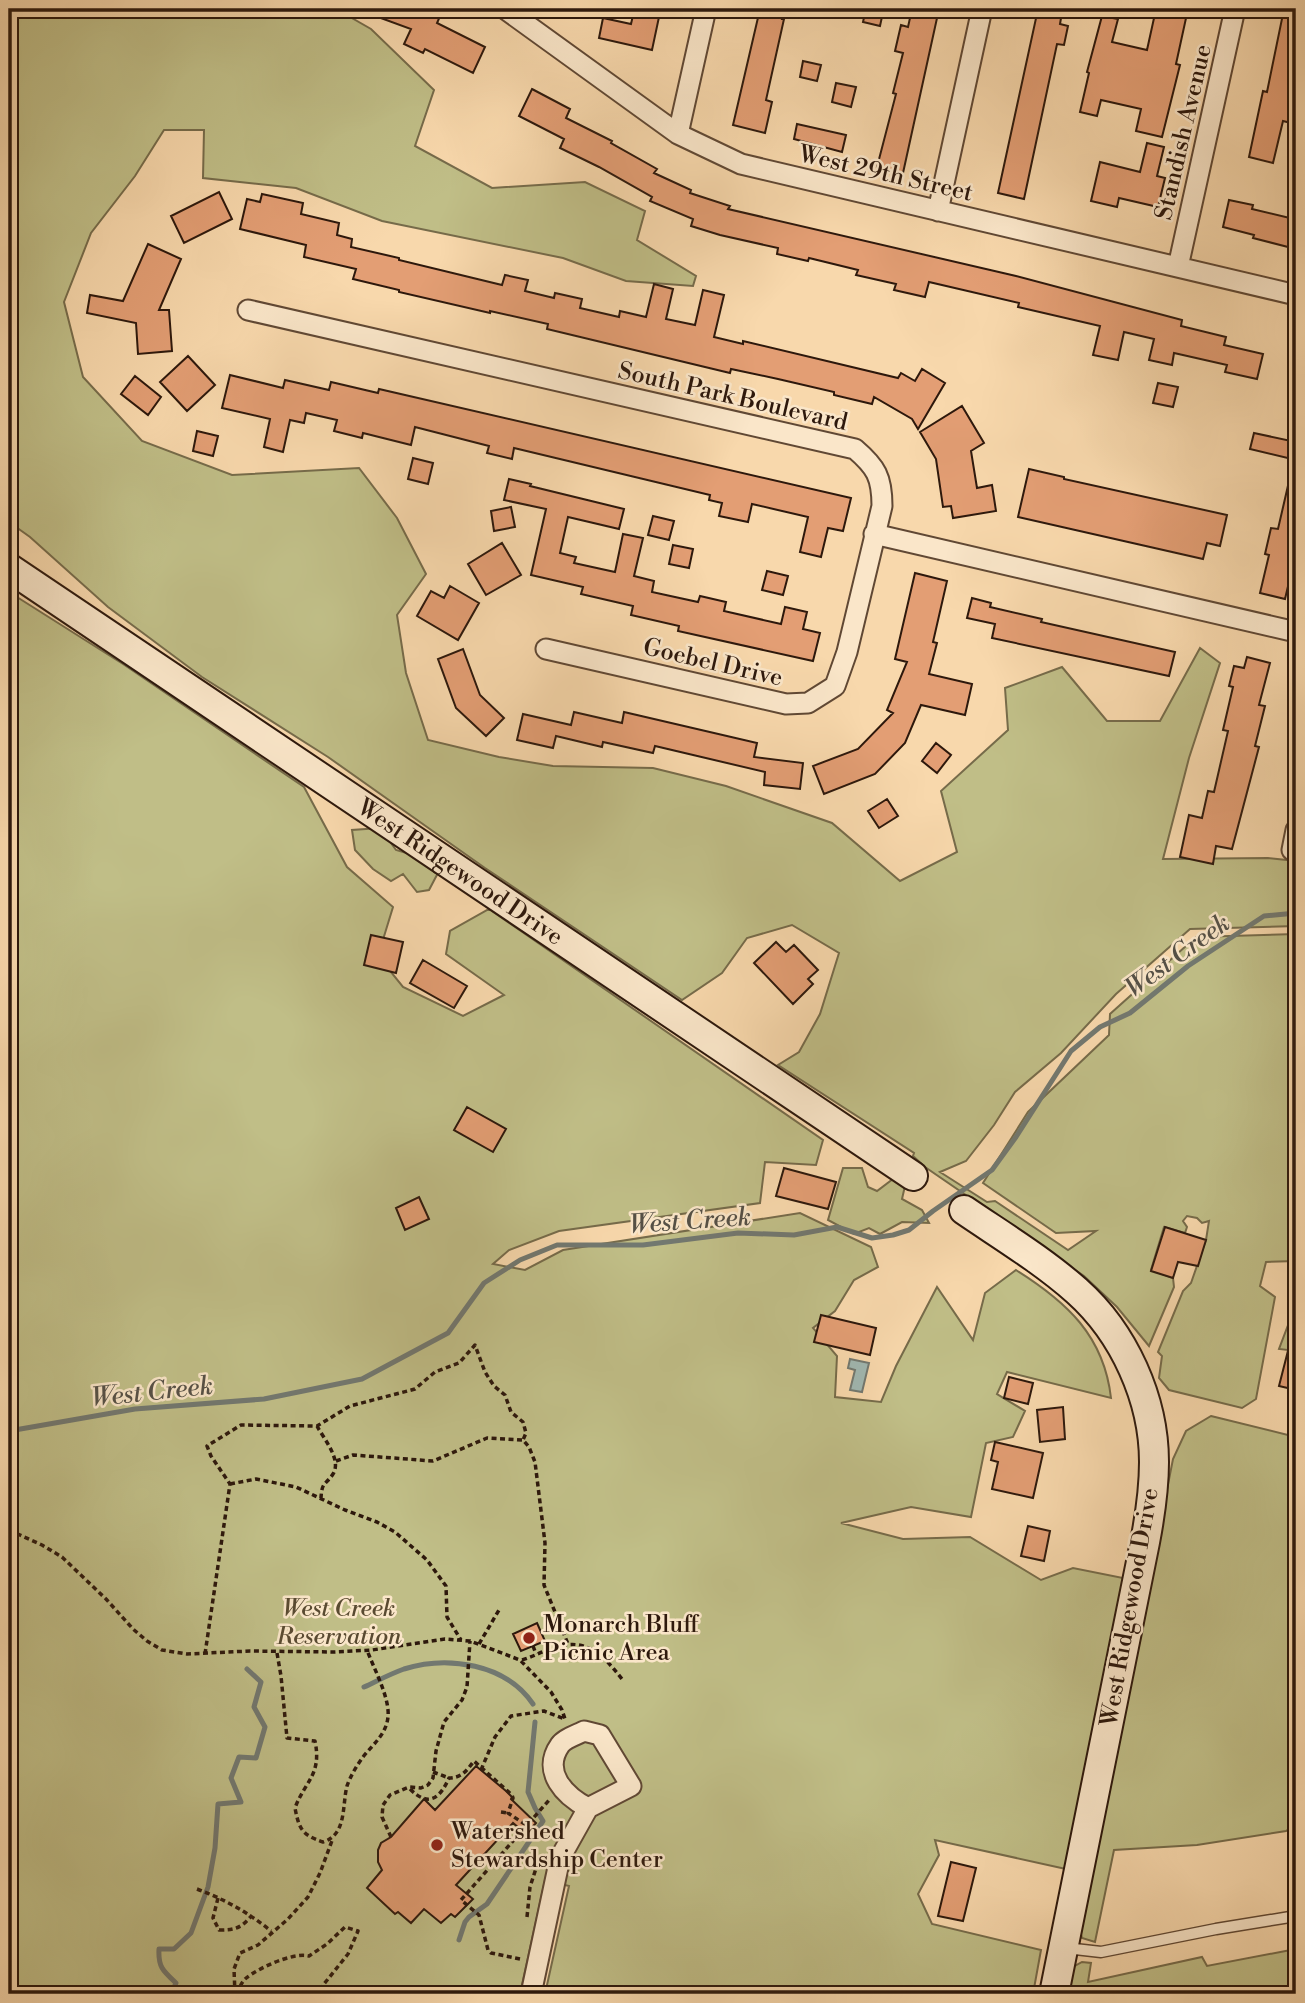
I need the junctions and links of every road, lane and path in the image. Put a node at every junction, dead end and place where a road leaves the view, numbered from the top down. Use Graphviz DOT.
graph roads {
  1 [pos="505,9"];
  2 [pos="706,9"];
  3 [pos="982,9"];
  4 [pos="1235,9"];
  5 [pos="678,134"];
  6 [pos="938,211"];
  7 [pos="1178,267"];
  8 [pos="1296,295"];
  9 [pos="248,310"];
  10 [pos="874,534"];
  11 [pos="9,568"];
  12 [pos="1296,632"];
  13 [pos="546,649"];
  14 [pos="913,1176"];
  15 [pos="964,1210"];
  16 [pos="317,1426"];
  17 [pos="523,1440"];
  18 [pos="336,1461"];
  19 [pos="230,1485"];
  20 [pos="321,1499"];
  21 [pos="9,1530"];
  22 [pos="499,1610"];
  23 [pos="461,1640"];
  24 [pos="470,1641"];
  25 [pos="568,1643"];
  26 [pos="479,1644"];
  27 [pos="533,1646"];
  28 [pos="367,1650"];
  29 [pos="277,1653"];
  30 [pos="205,1654"];
  31 [pos="536,1654"];
  32 [pos="520,1660"];
  33 [pos="622,1679"];
  34 [pos="565,1727"];
  35 [pos="481,1769"];
  36 [pos="433,1772"];
  37 [pos="449,1778"];
  38 [pos="409,1787"];
  39 [pos="549,1792"];
  40 [pos="551,1798"];
  41 [pos="544,1806"];
  42 [pos="588,1808"];
  43 [pos="501,1812"];
  44 [pos="508,1813"];
  45 [pos="526,1825"];
  46 [pos="334,1836"];
  47 [pos="391,1837"];
  48 [pos="544,1849"];
  49 [pos="197,1889"];
  50 [pos="218,1898"];
  51 [pos="252,1915"];
  52 [pos="1296,1916"];
  53 [pos="527,1919"];
  54 [pos="361,1926"];
  55 [pos="272,1931"];
  56 [pos="358,1931"];
  57 [pos="1063,1947"];
  58 [pos="517,1970"];
  59 [pos="236,1994"];
  60 [pos="316,1994"];
  61 [pos="531,1994"];
  62 [pos="1054,1994"];
  1 -- 5 [label="street, West 29th Street"];
  2 -- 5 [label="street"];
  3 -- 6 [label="street"];
  4 -- 7 [label="street, Standish Avenue"];
  5 -- 6 [label="street, West 29th Street"];
  6 -- 7 [label="street, West 29th Street"];
  7 -- 8 [label="street, West 29th Street"];
  9 -- 10 [label="street, South Park Boulevard"];
  10 -- 12 [label="street"];
  10 -- 13 [label="street, Goebel Drive"];
  11 -- 14 [label="street, West Ridgewood Drive"];
  15 -- 57 [label="street, West Ridgewood Drive"];
  16 -- 17 [label="path"];
  16 -- 18 [label="path"];
  16 -- 19 [label="path"];
  17 -- 18 [label="path"];
  17 -- 25 [label="path"];
  18 -- 20 [label="path"];
  19 -- 20 [label="path"];
  19 -- 30 [label="path"];
  20 -- 23 [label="path"];
  21 -- 30 [label="path"];
  22 -- 26 [label="path"];
  23 -- 24 [label="path"];
  23 -- 28 [label="path"];
  24 -- 26 [label="path"];
  24 -- 36 [label="path"];
  25 -- 31 [label="path"];
  25 -- 33 [label="path"];
  26 -- 32 [label="path"];
  27 -- 31 [label="path"];
  28 -- 29 [label="path"];
  28 -- 46 [label="path"];
  29 -- 30 [label="path"];
  29 -- 46 [label="path"];
  31 -- 32 [label="path"];
  32 -- 34 [label="path"];
  34 -- 35 [label="path"];
  34 -- 42 [label="street"];
  34 -- 42 [label="street"];
  35 -- 37 [label="path"];
  35 -- 44 [label="path"];
  36 -- 37 [label="path"];
  36 -- 38 [label="path"];
  37 -- 38 [label="path"];
  38 -- 47 [label="path"];
  39 -- 40 [label="path"];
  41 -- 45 [label="path"];
  42 -- 61 [label="street"];
  43 -- 44 [label="path"];
  44 -- 45 [label="path"];
  45 -- 58 [label="path"];
  46 -- 55 [label="path"];
  48 -- 53 [label="path"];
  49 -- 50 [label="path"];
  50 -- 51 [label="path"];
  50 -- 51 [label="path"];
  51 -- 55 [label="path"];
  52 -- 57 [label="lane"];
  54 -- 56 [label="path"];
  55 -- 59 [label="path"];
  56 -- 59 [label="path"];
  56 -- 60 [label="path"];
  57 -- 62 [label="street, West Ridgewood Drive"];
}
